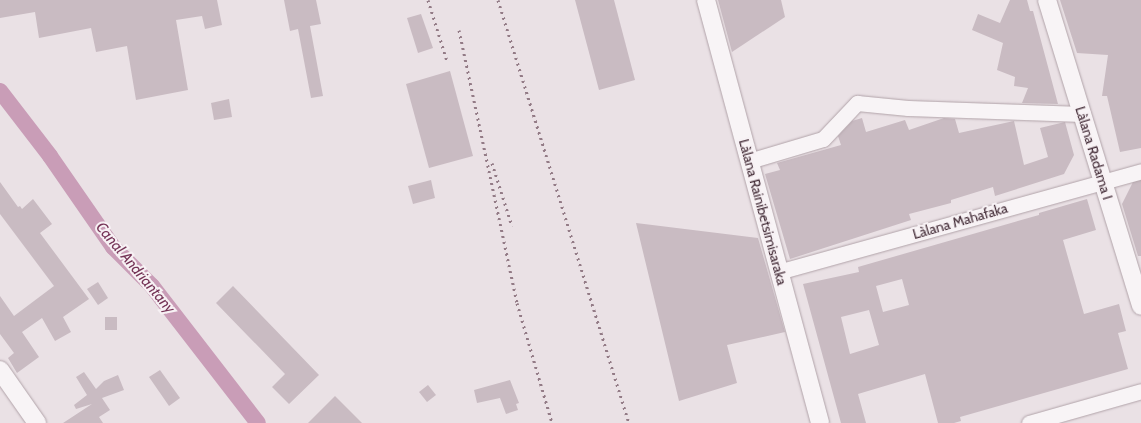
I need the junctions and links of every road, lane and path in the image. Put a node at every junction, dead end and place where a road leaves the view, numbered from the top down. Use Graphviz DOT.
graph roads {
  1 [pos="706,0"];
  2 [pos="1047,0"];
  3 [pos="1082,114"];
  4 [pos="749,161"];
  5 [pos="1141,172"];
  6 [pos="1103,181"];
  7 [pos="778,272"];
  8 [pos="1136,276"];
  9 [pos="1141,306"];
  10 [pos="0,370"];
  11 [pos="1141,390"];
  12 [pos="37,423"];
  13 [pos="820,423"];
  14 [pos="1029,423"];
  1 -- 4 [label="street, Làlana Rainibetsimisaraka"];
  2 -- 3 [label="street, Làlana Radama I"];
  3 -- 4 [label="street"];
  3 -- 6 [label="street, Làlana Radama I"];
  4 -- 7 [label="street, Làlana Rainibetsimisaraka"];
  5 -- 6 [label="street, Làlana Mahafaka"];
  6 -- 7 [label="street, Làlana Mahafaka"];
  6 -- 8 [label="street, Làlana Radama I"];
  7 -- 13 [label="street, Làlana Rainibetsimisaraka"];
  8 -- 9 [label="street, Làlana Radama I"];
  10 -- 12 [label="street"];
  11 -- 14 [label="street"];
}
